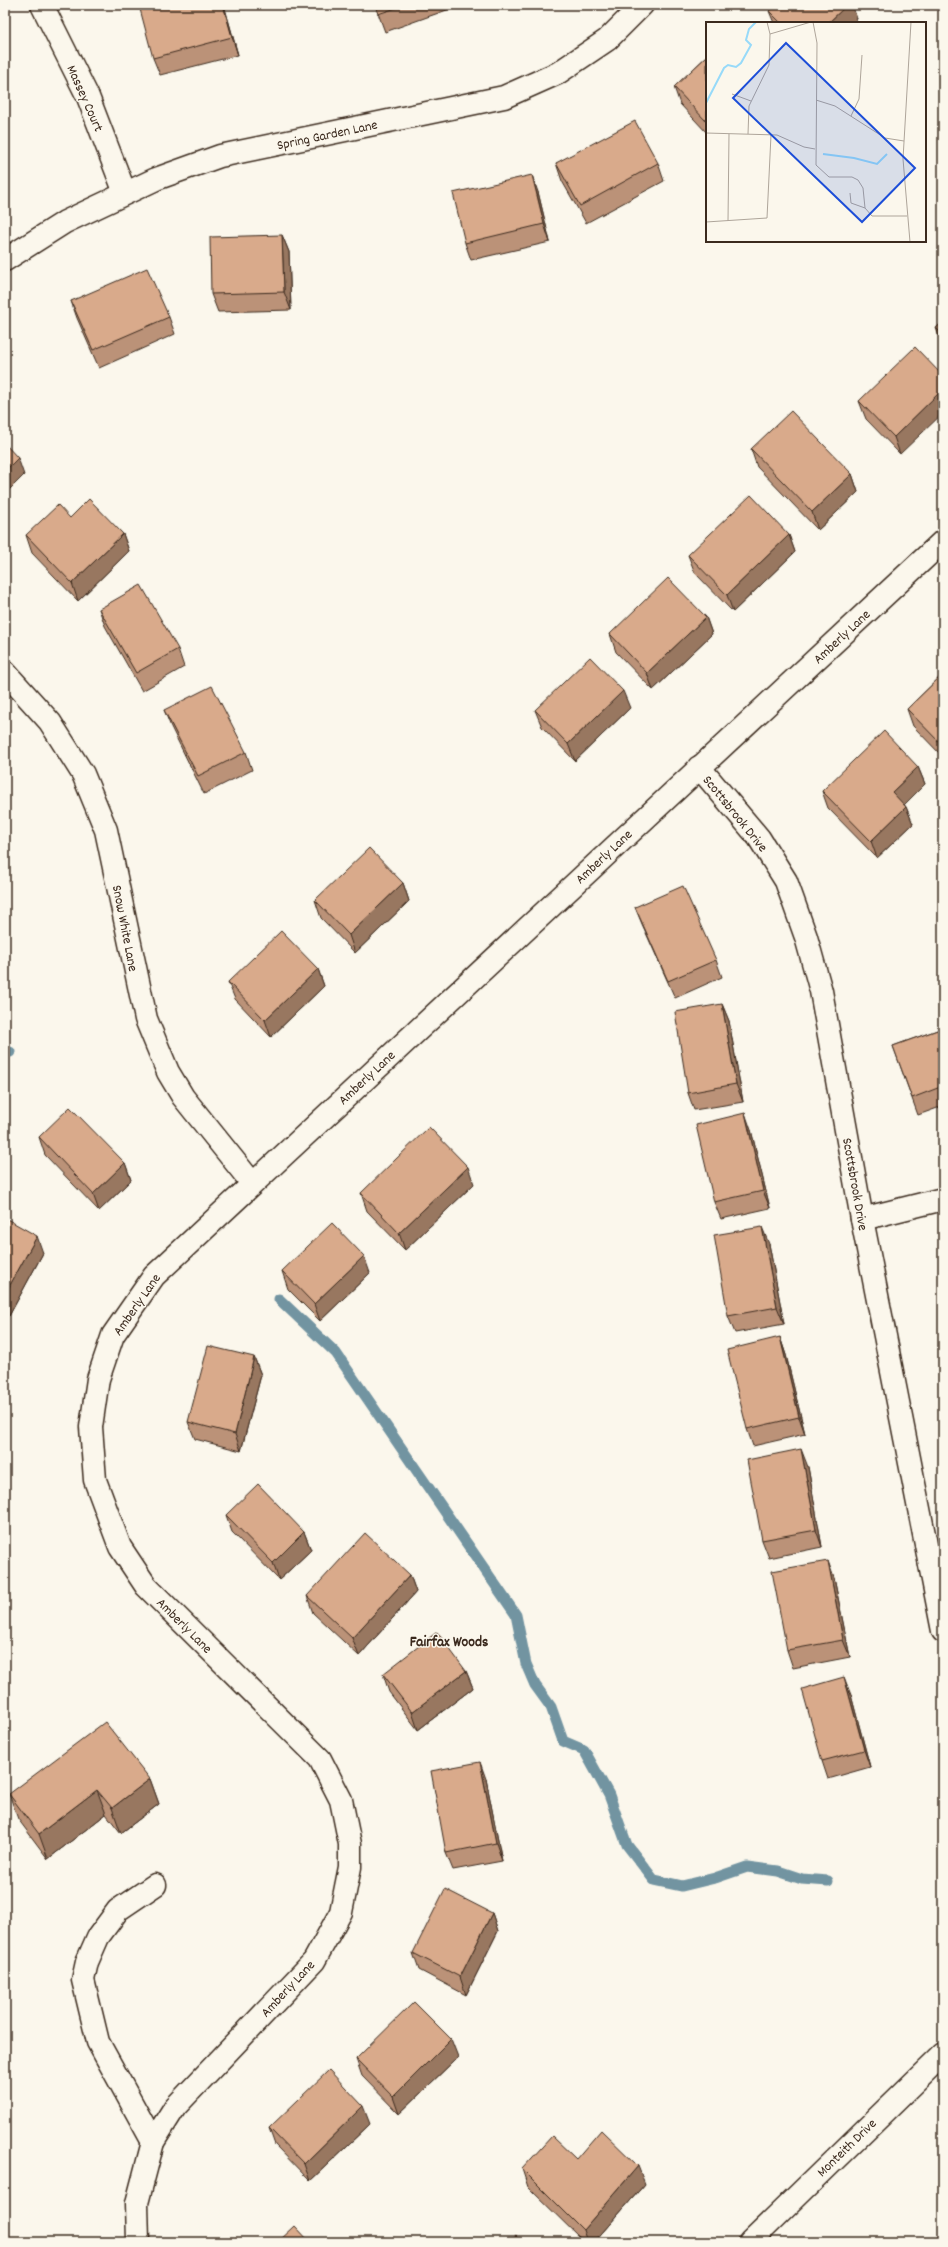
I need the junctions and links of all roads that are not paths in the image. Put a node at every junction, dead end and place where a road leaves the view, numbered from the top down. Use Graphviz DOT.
graph roads {
  1 [pos="42,5"];
  2 [pos="642,5"];
  3 [pos="125,193"];
  4 [pos="5,260"];
  5 [pos="943,541"];
  6 [pos="5,672"];
  7 [pos="699,767"];
  8 [pos="252,1183"];
  9 [pos="943,1199"];
  10 [pos="862,1219"];
  11 [pos="943,1631"];
  12 [pos="155,1885"];
  13 [pos="943,2054"];
  14 [pos="153,2142"];
  15 [pos="138,2242"];
  16 [pos="750,2242"];
  1 -- 3 [label="street, Massey Court"];
  2 -- 3 [label="street, Spring Garden Lane"];
  3 -- 4 [label="street, Spring Garden Lane"];
  5 -- 7 [label="street, Amberly Lane"];
  6 -- 8 [label="street, Snow White Lane"];
  7 -- 8 [label="street, Amberly Lane"];
  7 -- 10 [label="street, Scottsbrook Drive"];
  8 -- 14 [label="street, Amberly Lane"];
  9 -- 10 [label="street"];
  10 -- 11 [label="street, Scottsbrook Drive"];
  12 -- 14 [label="street"];
  13 -- 16 [label="street, Monteith Drive"];
  14 -- 15 [label="street, Amberly Lane"];
}
